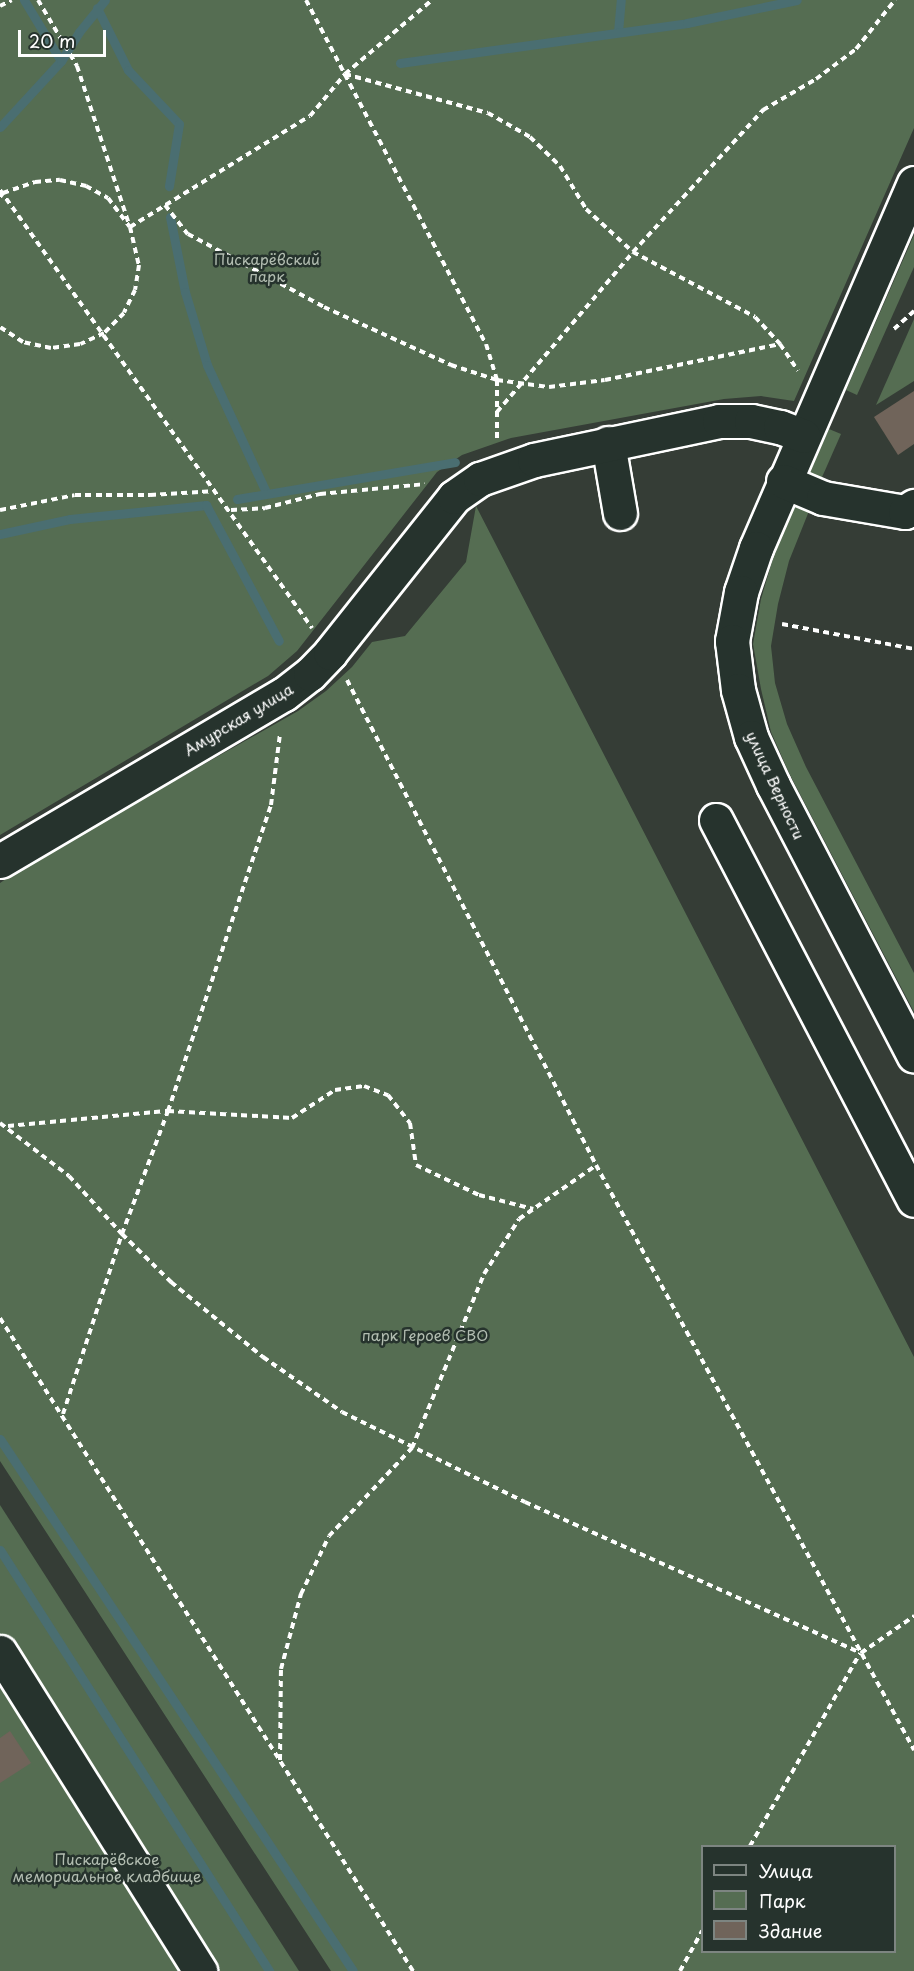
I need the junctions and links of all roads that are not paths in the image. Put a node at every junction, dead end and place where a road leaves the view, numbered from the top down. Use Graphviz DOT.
graph roads {
  1 [pos="914,183"];
  2 [pos="803,436"];
  3 [pos="608,443"];
  4 [pos="783,482"];
  5 [pos="620,513"];
  6 [pos="911,515"];
  7 [pos="716,820"];
  8 [pos="0,861"];
  9 [pos="914,1056"];
  10 [pos="914,1200"];
  11 [pos="0,1652"];
  12 [pos="200,1971"];
  1 -- 2 [label="street, улица Верности"];
  2 -- 3 [label="street"];
  2 -- 4 [label="street, улица Верности"];
  3 -- 5 [label="street"];
  3 -- 8 [label="street, Амурская улица"];
  4 -- 6 [label="street"];
  4 -- 9 [label="street, улица Верности"];
  7 -- 10 [label="street"];
  11 -- 12 [label="street"];
}
